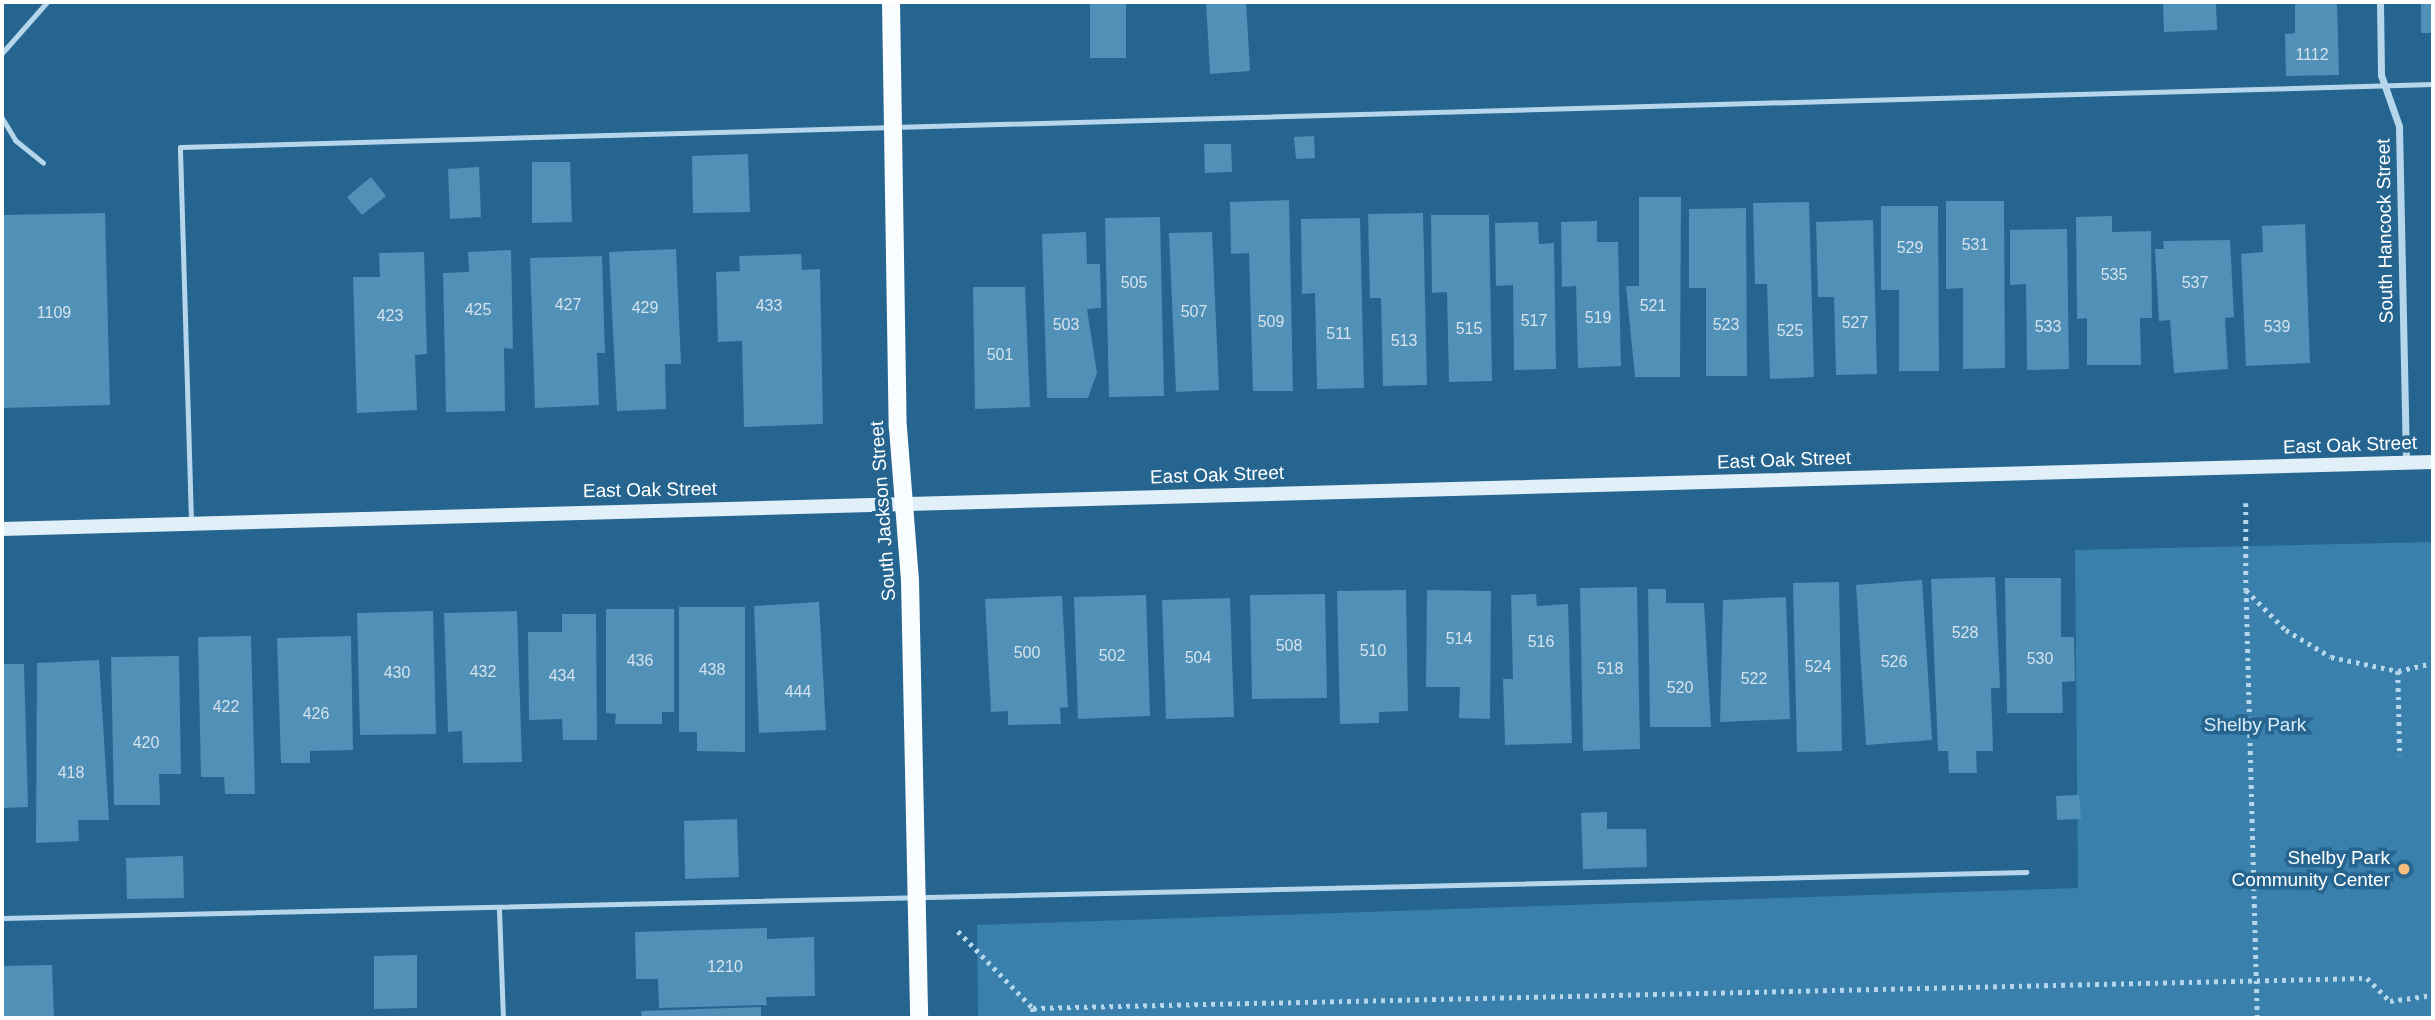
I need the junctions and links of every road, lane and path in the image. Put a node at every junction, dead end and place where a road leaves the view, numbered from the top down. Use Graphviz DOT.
graph roads {
  1 [pos="47,2"];
  2 [pos="891,2"];
  3 [pos="2380,2"];
  4 [pos="2,53"];
  5 [pos="2433,84"];
  6 [pos="2385,85"];
  7 [pos="2,118"];
  8 [pos="894,127"];
  9 [pos="43,163"];
  10 [pos="2406,462"];
  11 [pos="2433,462"];
  12 [pos="2246,467"];
  13 [pos="903,503"];
  14 [pos="191,521"];
  15 [pos="2,529"];
  16 [pos="2246,590"];
  17 [pos="2433,663"];
  18 [pos="2398,671"];
  19 [pos="2400,756"];
  20 [pos="2026,872"];
  21 [pos="916,900"];
  22 [pos="499,910"];
  23 [pos="2,918"];
  24 [pos="957,930"];
  25 [pos="2256,979"];
  26 [pos="2433,995"];
  27 [pos="1033,1008"];
  28 [pos="503,1018"];
  29 [pos="919,1018"];
  30 [pos="1033,1018"];
  31 [pos="2257,1018"];
  1 -- 4 [label="lane"];
  2 -- 8 [label="main road, South Jackson Street"];
  3 -- 6 [label="street, South Hancock Street"];
  5 -- 6 [label="lane"];
  6 -- 8 [label="lane"];
  6 -- 10 [label="street, South Hancock Street"];
  7 -- 9 [label="lane"];
  8 -- 13 [label="main road, South Jackson Street"];
  8 -- 14 [label="lane"];
  10 -- 11 [label="main road, East Oak Street"];
  10 -- 12 [label="main road, East Oak Street"];
  12 -- 13 [label="main road, East Oak Street"];
  12 -- 16 [label="path"];
  13 -- 14 [label="main road, East Oak Street"];
  13 -- 21 [label="main road, South Jackson Street"];
  14 -- 15 [label="main road, East Oak Street"];
  16 -- 18 [label="path"];
  16 -- 25 [label="path"];
  17 -- 18 [label="path"];
  18 -- 19 [label="path"];
  20 -- 21 [label="lane"];
  21 -- 22 [label="lane"];
  21 -- 29 [label="main road, South Jackson Street"];
  22 -- 23 [label="lane"];
  22 -- 28 [label="lane"];
  24 -- 27 [label="path"];
  25 -- 26 [label="path"];
  25 -- 27 [label="path"];
  25 -- 31 [label="path"];
  27 -- 30 [label="path"];
}
